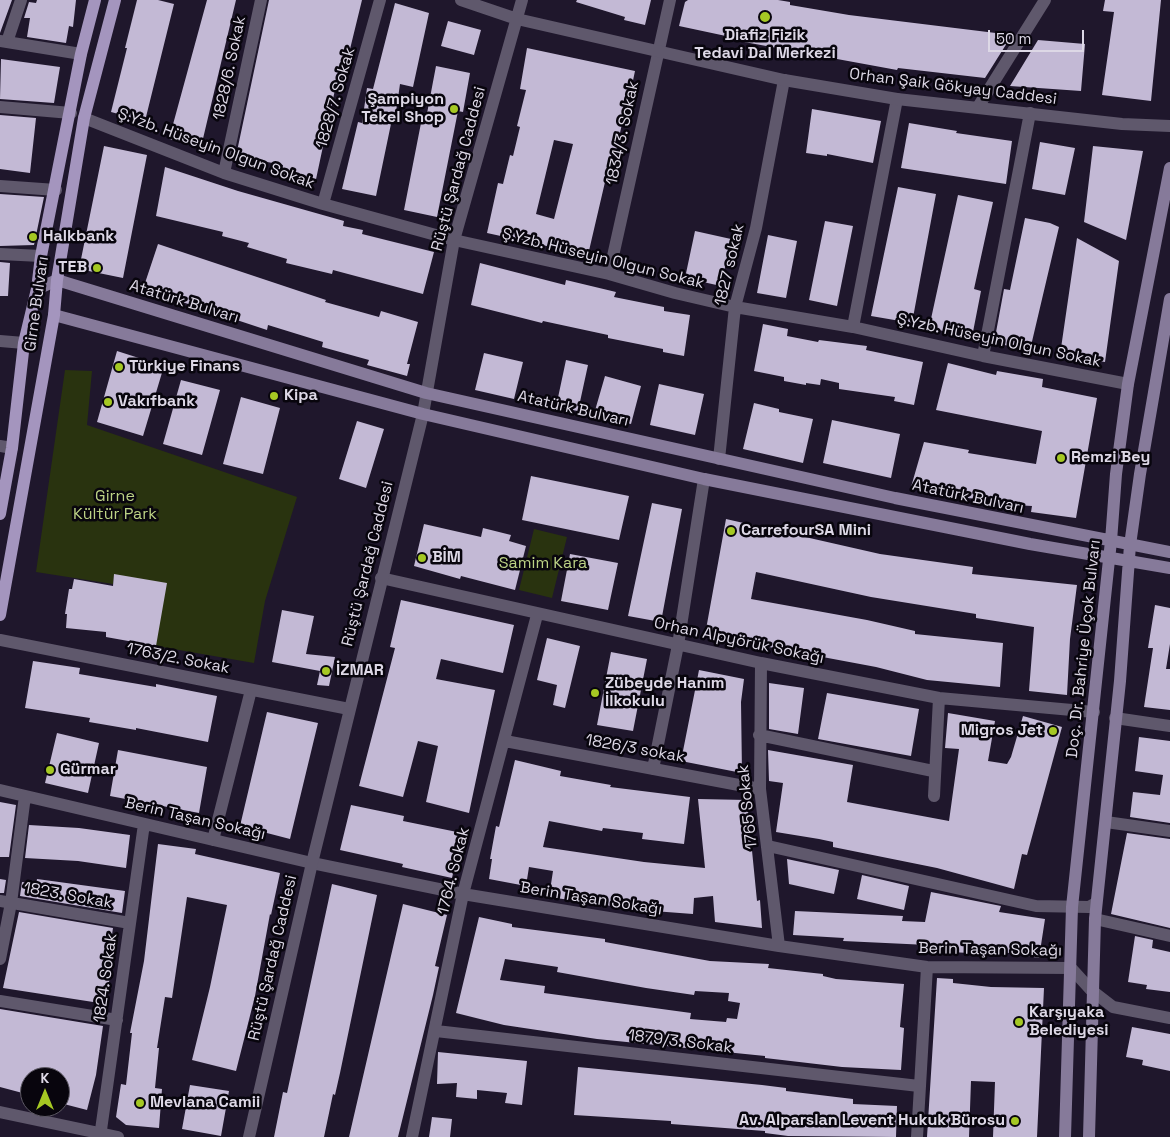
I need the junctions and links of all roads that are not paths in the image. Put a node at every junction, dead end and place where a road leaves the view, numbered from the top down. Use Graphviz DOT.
graph roads {
  1 [pos="21,0"];
  2 [pos="95,0"];
  3 [pos="115,0"];
  4 [pos="261,0"];
  5 [pos="380,0"];
  6 [pos="461,0"];
  7 [pos="522,0"];
  8 [pos="670,0"];
  9 [pos="1046,0"];
  10 [pos="517,19"];
  11 [pos="4,42"];
  12 [pos="658,52"];
  13 [pos="81,54"];
  14 [pos="784,80"];
  15 [pos="897,99"];
  16 [pos="0,106"];
  17 [pos="978,107"];
  18 [pos="71,113"];
  19 [pos="1030,113"];
  20 [pos="84,118"];
  21 [pos="1122,124"];
  22 [pos="1170,126"];
  23 [pos="1170,134"];
  24 [pos="1170,168"];
  25 [pos="224,172"];
  26 [pos="0,186"];
  27 [pos="56,190"];
  28 [pos="323,204"];
  29 [pos="454,240"];
  30 [pos="0,254"];
  31 [pos="41,256"];
  32 [pos="609,274"];
  33 [pos="57,280"];
  34 [pos="37,289"];
  35 [pos="1170,299"];
  36 [pos="736,307"];
  37 [pos="54,315"];
  38 [pos="853,327"];
  39 [pos="0,341"];
  40 [pos="24,343"];
  41 [pos="982,356"];
  42 [pos="1128,384"];
  43 [pos="426,393"];
  44 [pos="423,414"];
  45 [pos="6,447"];
  46 [pos="719,459"];
  47 [pos="704,479"];
  48 [pos="0,514"];
  49 [pos="1111,542"];
  50 [pos="1130,545"];
  51 [pos="1170,552"];
  52 [pos="1109,558"];
  53 [pos="1128,560"];
  54 [pos="1170,568"];
  55 [pos="381,578"];
  56 [pos="0,615"];
  57 [pos="537,615"];
  58 [pos="0,640"];
  59 [pos="678,645"];
  60 [pos="761,663"];
  61 [pos="252,690"];
  62 [pos="939,698"];
  63 [pos="349,710"];
  64 [pos="1094,712"];
  65 [pos="1115,718"];
  66 [pos="1170,726"];
  67 [pos="759,736"];
  68 [pos="505,741"];
  69 [pos="653,769"];
  70 [pos="933,771"];
  71 [pos="760,789"];
  72 [pos="0,790"];
  73 [pos="25,796"];
  74 [pos="934,796"];
  75 [pos="1106,822"];
  76 [pos="144,824"];
  77 [pos="1170,831"];
  78 [pos="213,840"];
  79 [pos="768,846"];
  80 [pos="312,862"];
  81 [pos="464,894"];
  82 [pos="6,902"];
  83 [pos="1096,903"];
  84 [pos="1072,908"];
  85 [pos="1095,919"];
  86 [pos="130,923"];
  87 [pos="1170,936"];
  88 [pos="779,946"];
  89 [pos="0,959"];
  90 [pos="927,967"];
  91 [pos="1071,968"];
  92 [pos="1091,990"];
  93 [pos="0,1001"];
  94 [pos="1170,1018"];
  95 [pos="117,1020"];
  96 [pos="436,1031"];
  97 [pos="919,1086"];
  98 [pos="0,1112"];
  99 [pos="100,1135"];
  100 [pos="118,1137"];
  101 [pos="249,1137"];
  102 [pos="412,1137"];
  103 [pos="917,1137"];
  104 [pos="1065,1137"];
  105 [pos="1089,1137"];
  1 -- 11 [label="street"];
  2 -- 13 [label="main road, Girne Bulvarı"];
  3 -- 20 [label="main road, Girne Bulvarı"];
  4 -- 25 [label="street, 1828/6. Sokak"];
  5 -- 28 [label="street, 1828/7. Sokak"];
  6 -- 10 [label="street, Orhan Şaik Gökyay Caddesi"];
  7 -- 10 [label="street, Rüştü Şardağ Caddesi"];
  8 -- 12 [label="street, 1834/3. Sokak"];
  9 -- 17 [label="street"];
  10 -- 12 [label="street, Orhan Şaik Gökyay Caddesi"];
  10 -- 29 [label="street, Rüştü Şardağ Caddesi"];
  11 -- 13 [label="street"];
  12 -- 14 [label="street, Orhan Şaik Gökyay Caddesi"];
  12 -- 32 [label="street, 1834/3. Sokak"];
  13 -- 18 [label="main road, Girne Bulvarı"];
  14 -- 15 [label="street, Orhan Şaik Gökyay Caddesi"];
  14 -- 36 [label="street, 1827 sokak"];
  15 -- 17 [label="street, Orhan Şaik Gökyay Caddesi"];
  15 -- 38 [label="street"];
  16 -- 18 [label="street"];
  17 -- 19 [label="street, Orhan Şaik Gökyay Caddesi"];
  18 -- 27 [label="main road, Girne Bulvarı"];
  19 -- 21 [label="street, Orhan Şaik Gökyay Caddesi"];
  19 -- 41 [label="street"];
  20 -- 25 [label="street, Ş.Yzb. Hüseyin Olgun Sokak"];
  20 -- 33 [label="main road, Girne Bulvarı"];
  21 -- 22 [label="street, Orhan Şaik Gökyay Caddesi"];
  21 -- 23 [label="street, Orhan Şaik Gökyay Caddesi"];
  24 -- 42 [label="main road, Doç. Dr. Bahriye Üçok Bulvarı"];
  25 -- 28 [label="street, Ş.Yzb. Hüseyin Olgun Sokak"];
  26 -- 27 [label="street"];
  27 -- 31 [label="main road, Girne Bulvarı"];
  28 -- 29 [label="street, Ş.Yzb. Hüseyin Olgun Sokak"];
  29 -- 32 [label="street, Ş.Yzb. Hüseyin Olgun Sokak"];
  29 -- 43 [label="street, Rüştü Şardağ Caddesi"];
  30 -- 31 [label="street"];
  31 -- 34 [label="main road, Girne Bulvarı"];
  32 -- 36 [label="street, Ş.Yzb. Hüseyin Olgun Sokak"];
  33 -- 34 [label="main road"];
  33 -- 37 [label="main road, Girne Bulvarı"];
  33 -- 43 [label="main road, Atatürk Bulvarı"];
  34 -- 37 [label="main road"];
  34 -- 40 [label="main road, Girne Bulvarı"];
  35 -- 50 [label="main road"];
  36 -- 38 [label="street, Ş.Yzb. Hüseyin Olgun Sokak"];
  36 -- 46 [label="street, 1827 sokak"];
  37 -- 44 [label="main road, Atatürk Bulvarı"];
  37 -- 56 [label="main road, Girne Bulvarı"];
  38 -- 41 [label="street, Ş.Yzb. Hüseyin Olgun Sokak"];
  39 -- 40 [label="street"];
  40 -- 45 [label="main road, Girne Bulvarı"];
  41 -- 42 [label="street, Ş.Yzb. Hüseyin Olgun Sokak"];
  42 -- 49 [label="main road, Doç. Dr. Bahriye Üçok Bulvarı"];
  43 -- 44 [label="street, Rüştü Şardağ Caddesi"];
  43 -- 46 [label="main road, Atatürk Bulvarı"];
  44 -- 47 [label="main road, Atatürk Bulvarı"];
  44 -- 55 [label="street, Rüştü Şardağ Caddesi"];
  45 -- 48 [label="main road, Girne Bulvarı"];
  46 -- 49 [label="main road, Atatürk Bulvarı"];
  47 -- 52 [label="main road, Atatürk Bulvarı"];
  47 -- 59 [label="street"];
  49 -- 50 [label="main road, Atatürk Bulvarı"];
  49 -- 52 [label="main road, Doç. Dr. Bahriye Üçok Bulvarı"];
  50 -- 51 [label="main road, Atatürk Bulvarı"];
  50 -- 53 [label="main road"];
  52 -- 53 [label="main road, Atatürk Bulvarı"];
  52 -- 64 [label="main road, Doç. Dr. Bahriye Üçok Bulvarı"];
  53 -- 54 [label="main road, Atatürk Bulvarı"];
  53 -- 65 [label="main road"];
  55 -- 57 [label="street, Orhan Alpyörük Sokağı"];
  55 -- 63 [label="street, Rüştü Şardağ Caddesi"];
  57 -- 59 [label="street, Orhan Alpyörük Sokağı"];
  57 -- 68 [label="street, 1764. Sokak"];
  58 -- 61 [label="street, 1763/2. Sokak"];
  59 -- 60 [label="street, Orhan Alpyörük Sokağı"];
  59 -- 69 [label="street"];
  60 -- 62 [label="street, Orhan Alpyörük Sokağı"];
  60 -- 67 [label="street, 1765 Sokak"];
  61 -- 63 [label="street, 1763/2. Sokak"];
  61 -- 78 [label="street"];
  62 -- 64 [label="street, Orhan Alpyörük Sokağı"];
  62 -- 70 [label="street"];
  63 -- 80 [label="street, Rüştü Şardağ Caddesi"];
  64 -- 84 [label="main road, Doç. Dr. Bahriye Üçok Bulvarı"];
  65 -- 66 [label="street"];
  65 -- 75 [label="main road"];
  67 -- 70 [label="street"];
  67 -- 71 [label="street, 1765 Sokak"];
  68 -- 69 [label="street, 1826/3 sokak"];
  68 -- 81 [label="street, 1764. Sokak"];
  69 -- 71 [label="street, 1826/3 sokak"];
  70 -- 74 [label="street"];
  71 -- 79 [label="street, 1765 Sokak"];
  72 -- 73 [label="street, Berin Taşan Sokağı"];
  73 -- 76 [label="street, Berin Taşan Sokağı"];
  73 -- 82 [label="street"];
  75 -- 77 [label="street"];
  75 -- 83 [label="main road"];
  76 -- 78 [label="street, Berin Taşan Sokağı"];
  76 -- 86 [label="street, 1824. Sokak"];
  78 -- 80 [label="street, Berin Taşan Sokağı"];
  79 -- 84 [label="street"];
  79 -- 88 [label="street, 1765 Sokak"];
  80 -- 81 [label="street, Berin Taşan Sokağı"];
  80 -- 101 [label="street, Rüştü Şardağ Caddesi"];
  81 -- 88 [label="street, Berin Taşan Sokağı"];
  81 -- 96 [label="street, 1764. Sokak"];
  82 -- 86 [label="street, 1823. Sokak"];
  82 -- 89 [label="street"];
  83 -- 84 [label="street"];
  83 -- 85 [label="main road"];
  84 -- 91 [label="main road, Doç. Dr. Bahriye Üçok Bulvarı"];
  85 -- 87 [label="street"];
  85 -- 92 [label="main road"];
  86 -- 95 [label="street, 1824. Sokak"];
  88 -- 90 [label="street, Berin Taşan Sokağı"];
  90 -- 91 [label="street, Berin Taşan Sokağı"];
  90 -- 97 [label="street"];
  91 -- 92 [label="street, Berin Taşan Sokağı"];
  91 -- 104 [label="main road, Doç. Dr. Bahriye Üçok Bulvarı"];
  92 -- 94 [label="street, Berin Taşan Sokağı"];
  92 -- 105 [label="main road"];
  93 -- 95 [label="street"];
  95 -- 99 [label="street, 1824. Sokak"];
  96 -- 97 [label="street, 1879/3. Sokak"];
  96 -- 102 [label="street, 1764. Sokak"];
  97 -- 103 [label="street"];
  98 -- 99 [label="street"];
  99 -- 100 [label="street"];
}
